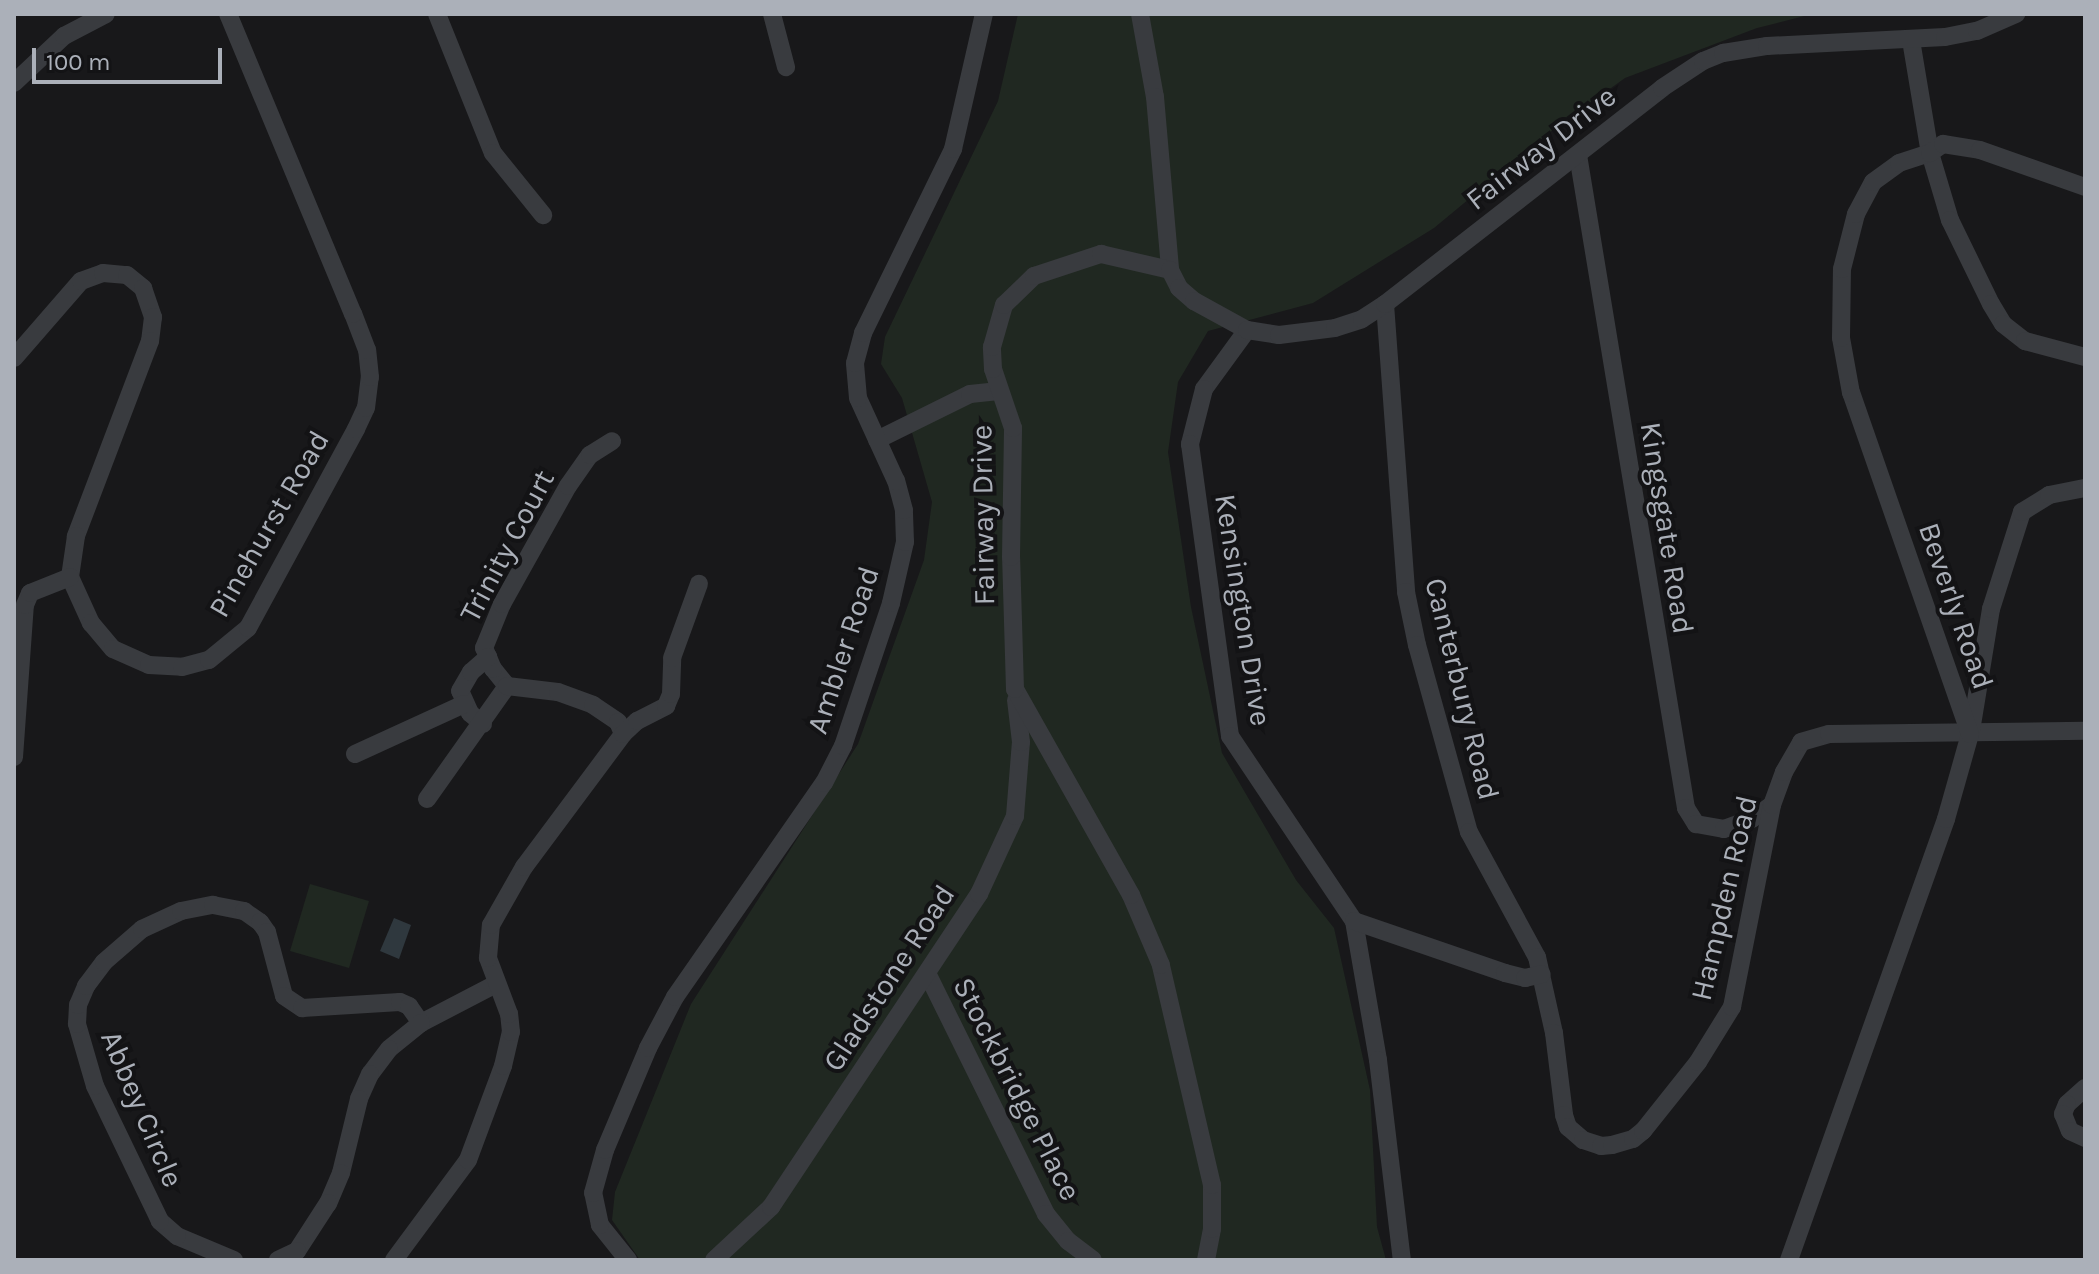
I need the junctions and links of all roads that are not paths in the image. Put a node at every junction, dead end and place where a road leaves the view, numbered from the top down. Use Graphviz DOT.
graph roads {
  1 [pos="106,14"];
  2 [pos="228,14"];
  3 [pos="437,14"];
  4 [pos="772,14"];
  5 [pos="984,14"];
  6 [pos="1140,14"];
  7 [pos="2016,14"];
  8 [pos="1911,40"];
  9 [pos="786,67"];
  10 [pos="14,83"];
  11 [pos="1930,153"];
  12 [pos="1578,155"];
  13 [pos="2085,187"];
  14 [pos="543,215"];
  15 [pos="1170,270"];
  16 [pos="1385,304"];
  17 [pos="1247,330"];
  18 [pos="2085,357"];
  19 [pos="14,358"];
  20 [pos="999,391"];
  21 [pos="877,440"];
  22 [pos="612,441"];
  23 [pos="2085,488"];
  24 [pos="70,577"];
  25 [pos="699,584"];
  26 [pos="488,657"];
  27 [pos="507,686"];
  28 [pos="1015,689"];
  29 [pos="464,704"];
  30 [pos="483,724"];
  31 [pos="2085,731"];
  32 [pos="623,734"];
  33 [pos="1970,734"];
  34 [pos="355,754"];
  35 [pos="14,757"];
  36 [pos="427,799"];
  37 [pos="1772,805"];
  38 [pos="1354,921"];
  39 [pos="927,973"];
  40 [pos="1542,974"];
  41 [pos="496,984"];
  42 [pos="421,1023"];
  43 [pos="2085,1088"];
  44 [pos="2085,1138"];
  45 [pos="234,1260"];
  46 [pos="278,1260"];
  47 [pos="394,1260"];
  48 [pos="628,1260"];
  49 [pos="714,1260"];
  50 [pos="1093,1260"];
  51 [pos="1206,1260"];
  52 [pos="1402,1260"];
  53 [pos="1789,1260"];
  1 -- 10 [label="street"];
  2 -- 24 [label="street, Pinehurst Road"];
  3 -- 14 [label="street"];
  4 -- 9 [label="street"];
  5 -- 21 [label="street, Ambler Road"];
  6 -- 15 [label="street"];
  7 -- 8 [label="street, Fairway Drive"];
  8 -- 11 [label="street"];
  8 -- 12 [label="street, Fairway Drive"];
  11 -- 13 [label="street, Beverly Road"];
  11 -- 18 [label="street"];
  11 -- 33 [label="street, Beverly Road"];
  12 -- 16 [label="street, Fairway Drive"];
  12 -- 37 [label="street, Kingsgate Road"];
  15 -- 17 [label="street, Fairway Drive"];
  15 -- 20 [label="street, Fairway Drive"];
  16 -- 17 [label="street, Fairway Drive"];
  16 -- 40 [label="street, Canterbury Road"];
  17 -- 38 [label="street, Kensington Drive"];
  19 -- 24 [label="street"];
  20 -- 21 [label="street"];
  20 -- 28 [label="street, Fairway Drive"];
  21 -- 48 [label="street, Ambler Road"];
  22 -- 26 [label="street, Trinity Court"];
  23 -- 33 [label="street"];
  24 -- 35 [label="street"];
  25 -- 32 [label="street"];
  26 -- 27 [label="street, Trinity Court"];
  26 -- 29 [label="street"];
  27 -- 30 [label="street"];
  27 -- 32 [label="street"];
  28 -- 39 [label="street, Gladstone Road"];
  28 -- 51 [label="street, Fairway Drive"];
  29 -- 30 [label="street"];
  29 -- 34 [label="street"];
  30 -- 36 [label="street"];
  31 -- 33 [label="street, Hampden Road"];
  32 -- 41 [label="street"];
  33 -- 37 [label="street, Hampden Road"];
  33 -- 53 [label="street, Beverly Road"];
  37 -- 40 [label="street, Hampden Road"];
  38 -- 40 [label="street"];
  38 -- 52 [label="street, Kensington Drive"];
  39 -- 49 [label="street, Gladstone Road"];
  39 -- 50 [label="street, Stockbridge Place"];
  41 -- 42 [label="street"];
  41 -- 47 [label="street"];
  42 -- 45 [label="street, Abbey Circle"];
  42 -- 46 [label="street"];
  43 -- 44 [label="street"];
}
